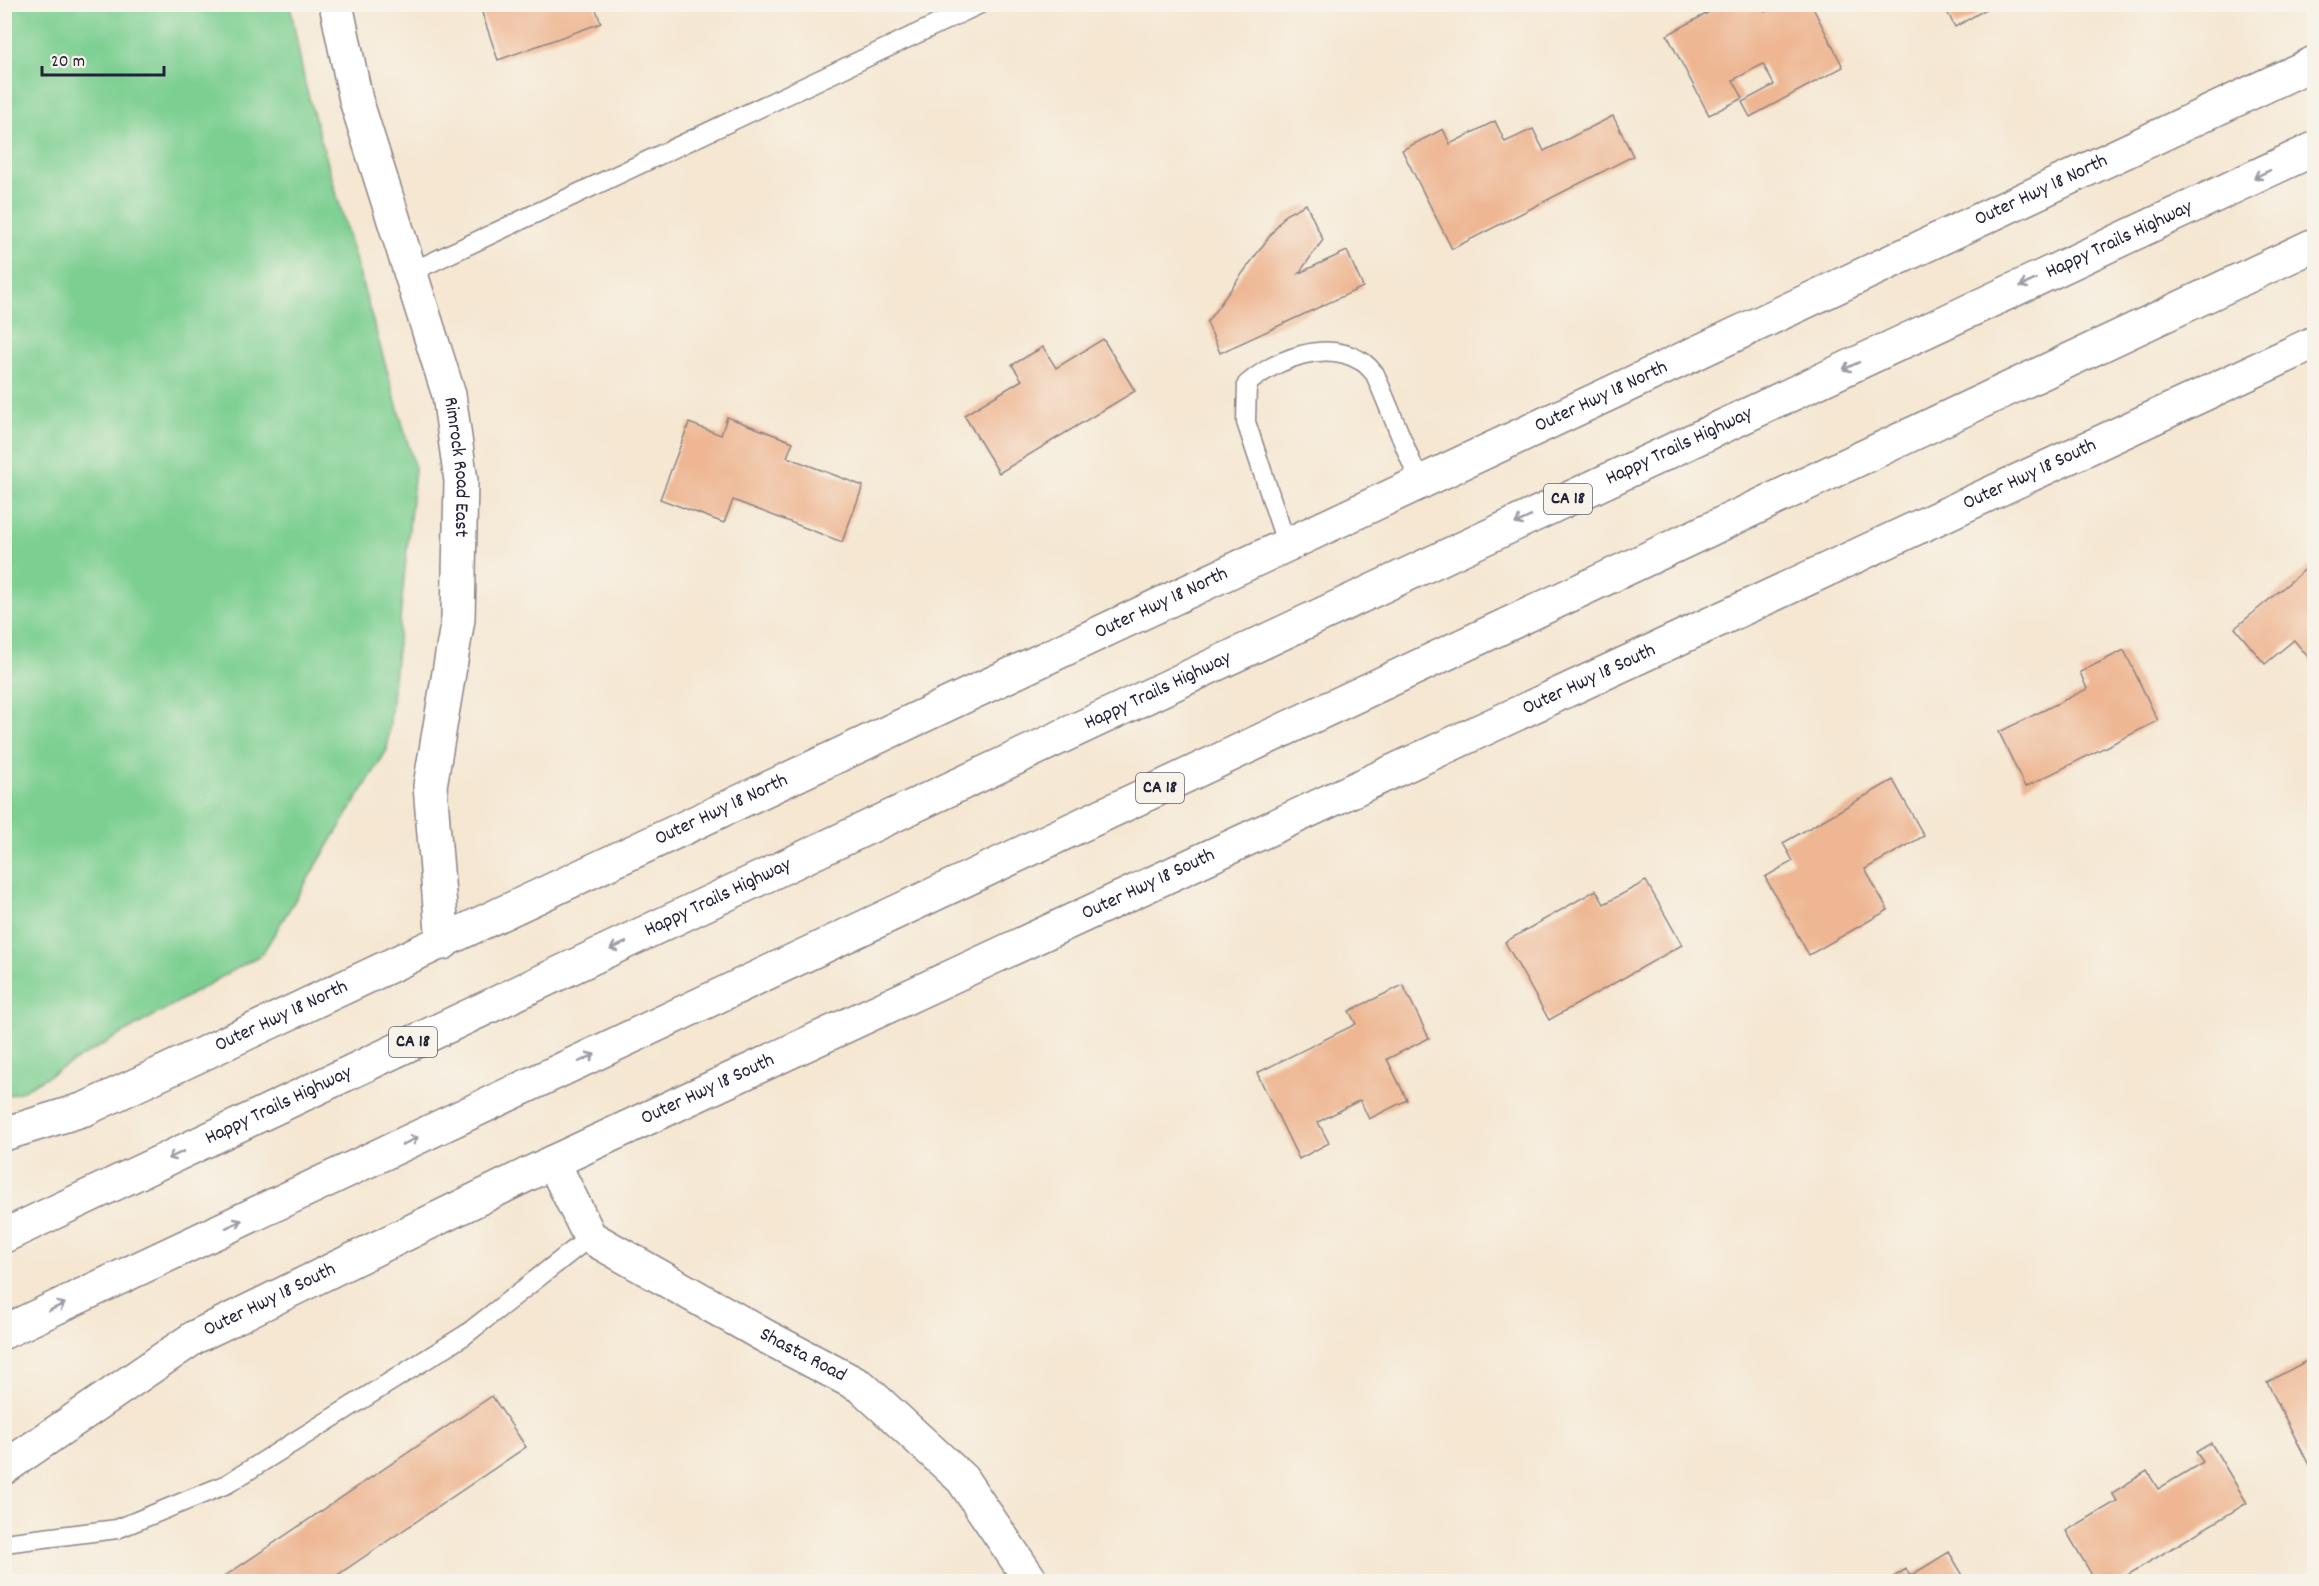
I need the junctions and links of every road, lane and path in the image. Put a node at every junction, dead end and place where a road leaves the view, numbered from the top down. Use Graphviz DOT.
graph roads {
  1 [pos="336,4"];
  2 [pos="980,4"];
  3 [pos="2314,63"];
  4 [pos="2314,149"];
  5 [pos="2314,245"];
  6 [pos="409,273"];
  7 [pos="2314,343"];
  8 [pos="1420,483"];
  9 [pos="1287,546"];
  10 [pos="443,943"];
  11 [pos="4,1134"];
  12 [pos="553,1162"];
  13 [pos="4,1236"];
  14 [pos="590,1237"];
  15 [pos="4,1332"];
  16 [pos="4,1468"];
  17 [pos="4,1543"];
  18 [pos="1032,1581"];
  1 -- 6 [label="street, Rimrock Road East"];
  2 -- 6 [label="lane"];
  3 -- 8 [label="street, Outer Hwy 18 North"];
  4 -- 13 [label="street, Happy Trails Highway / CA 18, one-way"];
  15 -- 5 [label="street, CA 18, one-way"];
  6 -- 10 [label="street, Rimrock Road East"];
  7 -- 12 [label="street, Outer Hwy 18 South"];
  8 -- 9 [label="street, Outer Hwy 18 North"];
  8 -- 9 [label="lane"];
  9 -- 10 [label="street, Outer Hwy 18 North"];
  10 -- 11 [label="street, Outer Hwy 18 North"];
  12 -- 14 [label="street"];
  12 -- 16 [label="street, Outer Hwy 18 South"];
  14 -- 17 [label="lane"];
  14 -- 18 [label="street, Shasta Road"];
}
